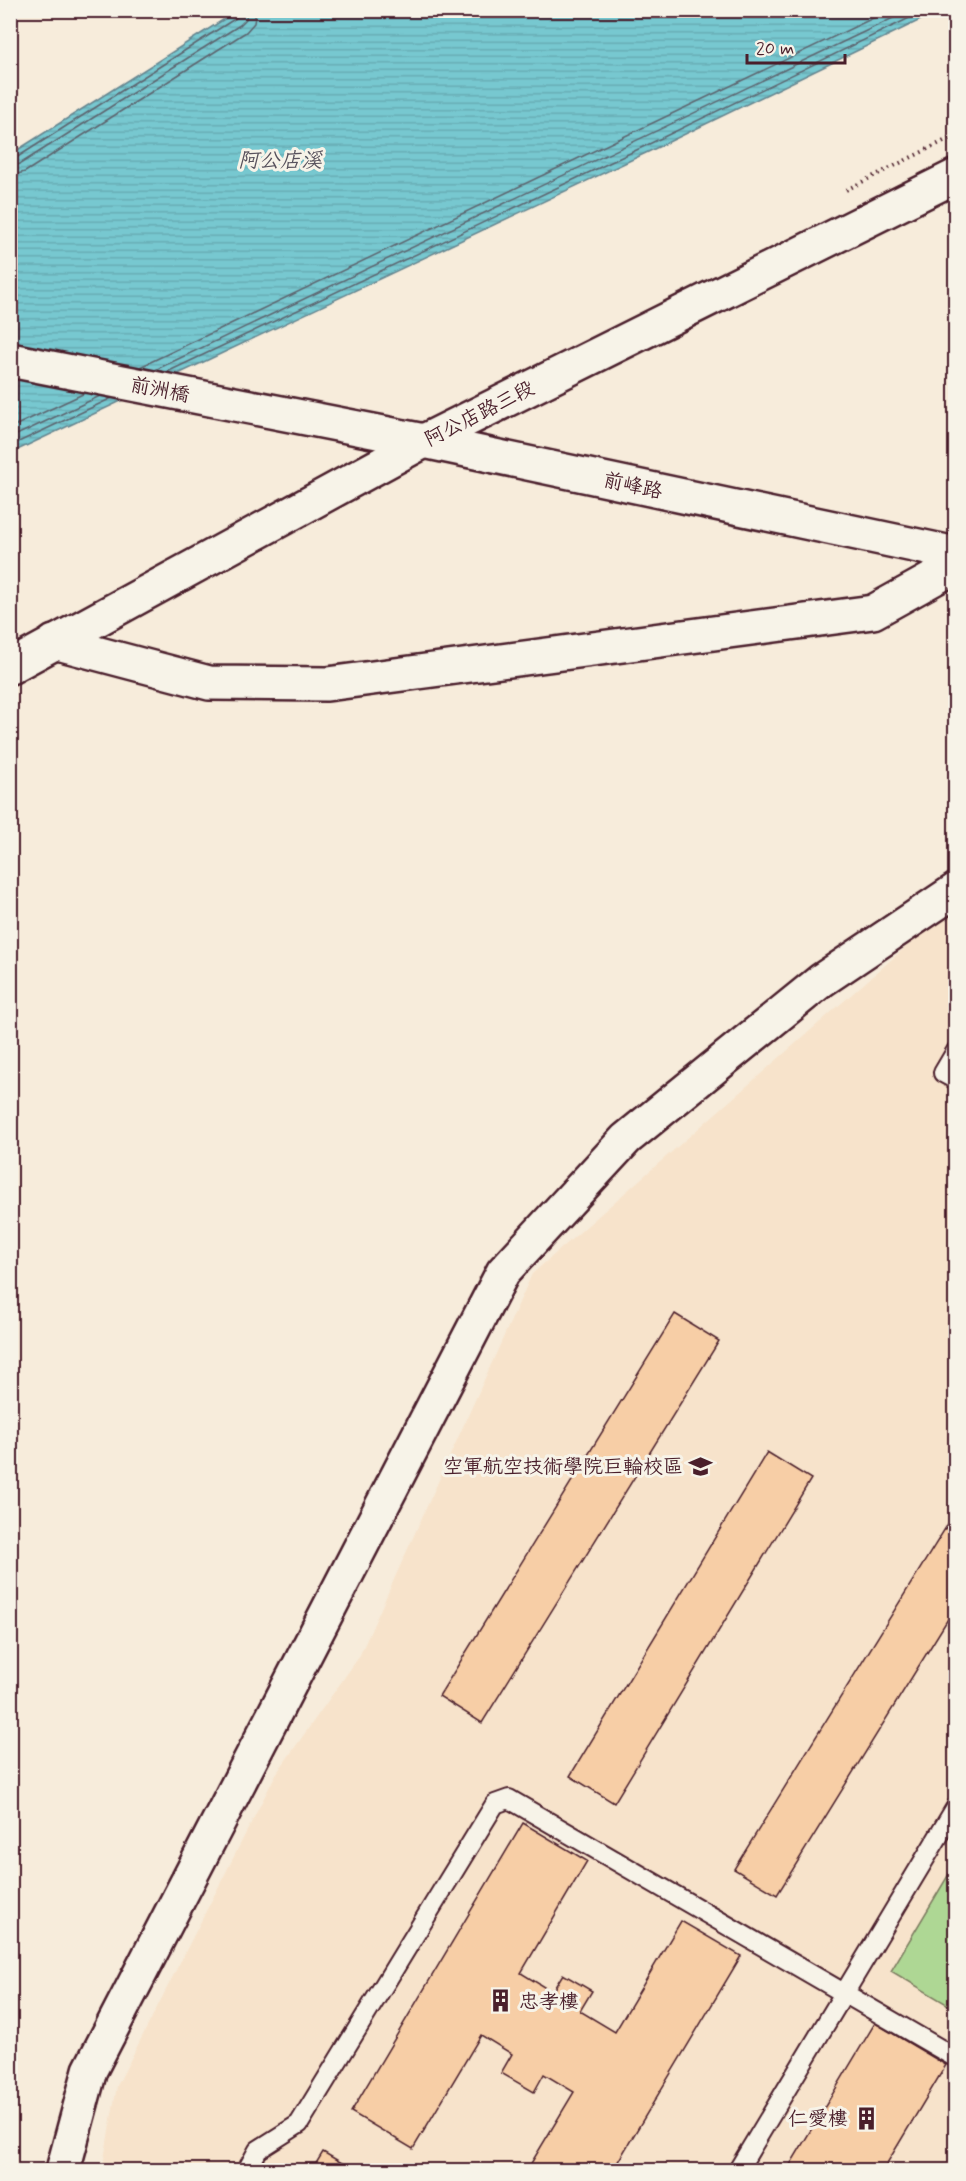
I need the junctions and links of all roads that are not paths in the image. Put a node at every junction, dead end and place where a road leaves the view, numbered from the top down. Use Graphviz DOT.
graph roads {
  1 [pos="956,176"];
  2 [pos="10,360"];
  3 [pos="310,418"];
  4 [pos="424,441"];
  5 [pos="956,554"];
  6 [pos="956,566"];
  7 [pos="54,642"];
  8 [pos="10,667"];
  9 [pos="956,890"];
  10 [pos="956,1051"];
  11 [pos="956,1080"];
  12 [pos="956,1807"];
  13 [pos="845,1992"];
  14 [pos="956,2058"];
  15 [pos="63,2170"];
  16 [pos="247,2170"];
  17 [pos="738,2170"];
  1 -- 4 [label="street, 阿公店路三段"];
  2 -- 3 [label="street, 前洲橋"];
  3 -- 4 [label="street, 前峰路"];
  4 -- 5 [label="street, 前峰路"];
  4 -- 7 [label="street, 阿公店路三段"];
  6 -- 7 [label="street"];
  7 -- 8 [label="street, 阿公店路三段"];
  9 -- 15 [label="street"];
  10 -- 11 [label="lane"];
  12 -- 13 [label="lane"];
  13 -- 14 [label="lane"];
  13 -- 16 [label="lane"];
  13 -- 17 [label="lane"];
}
